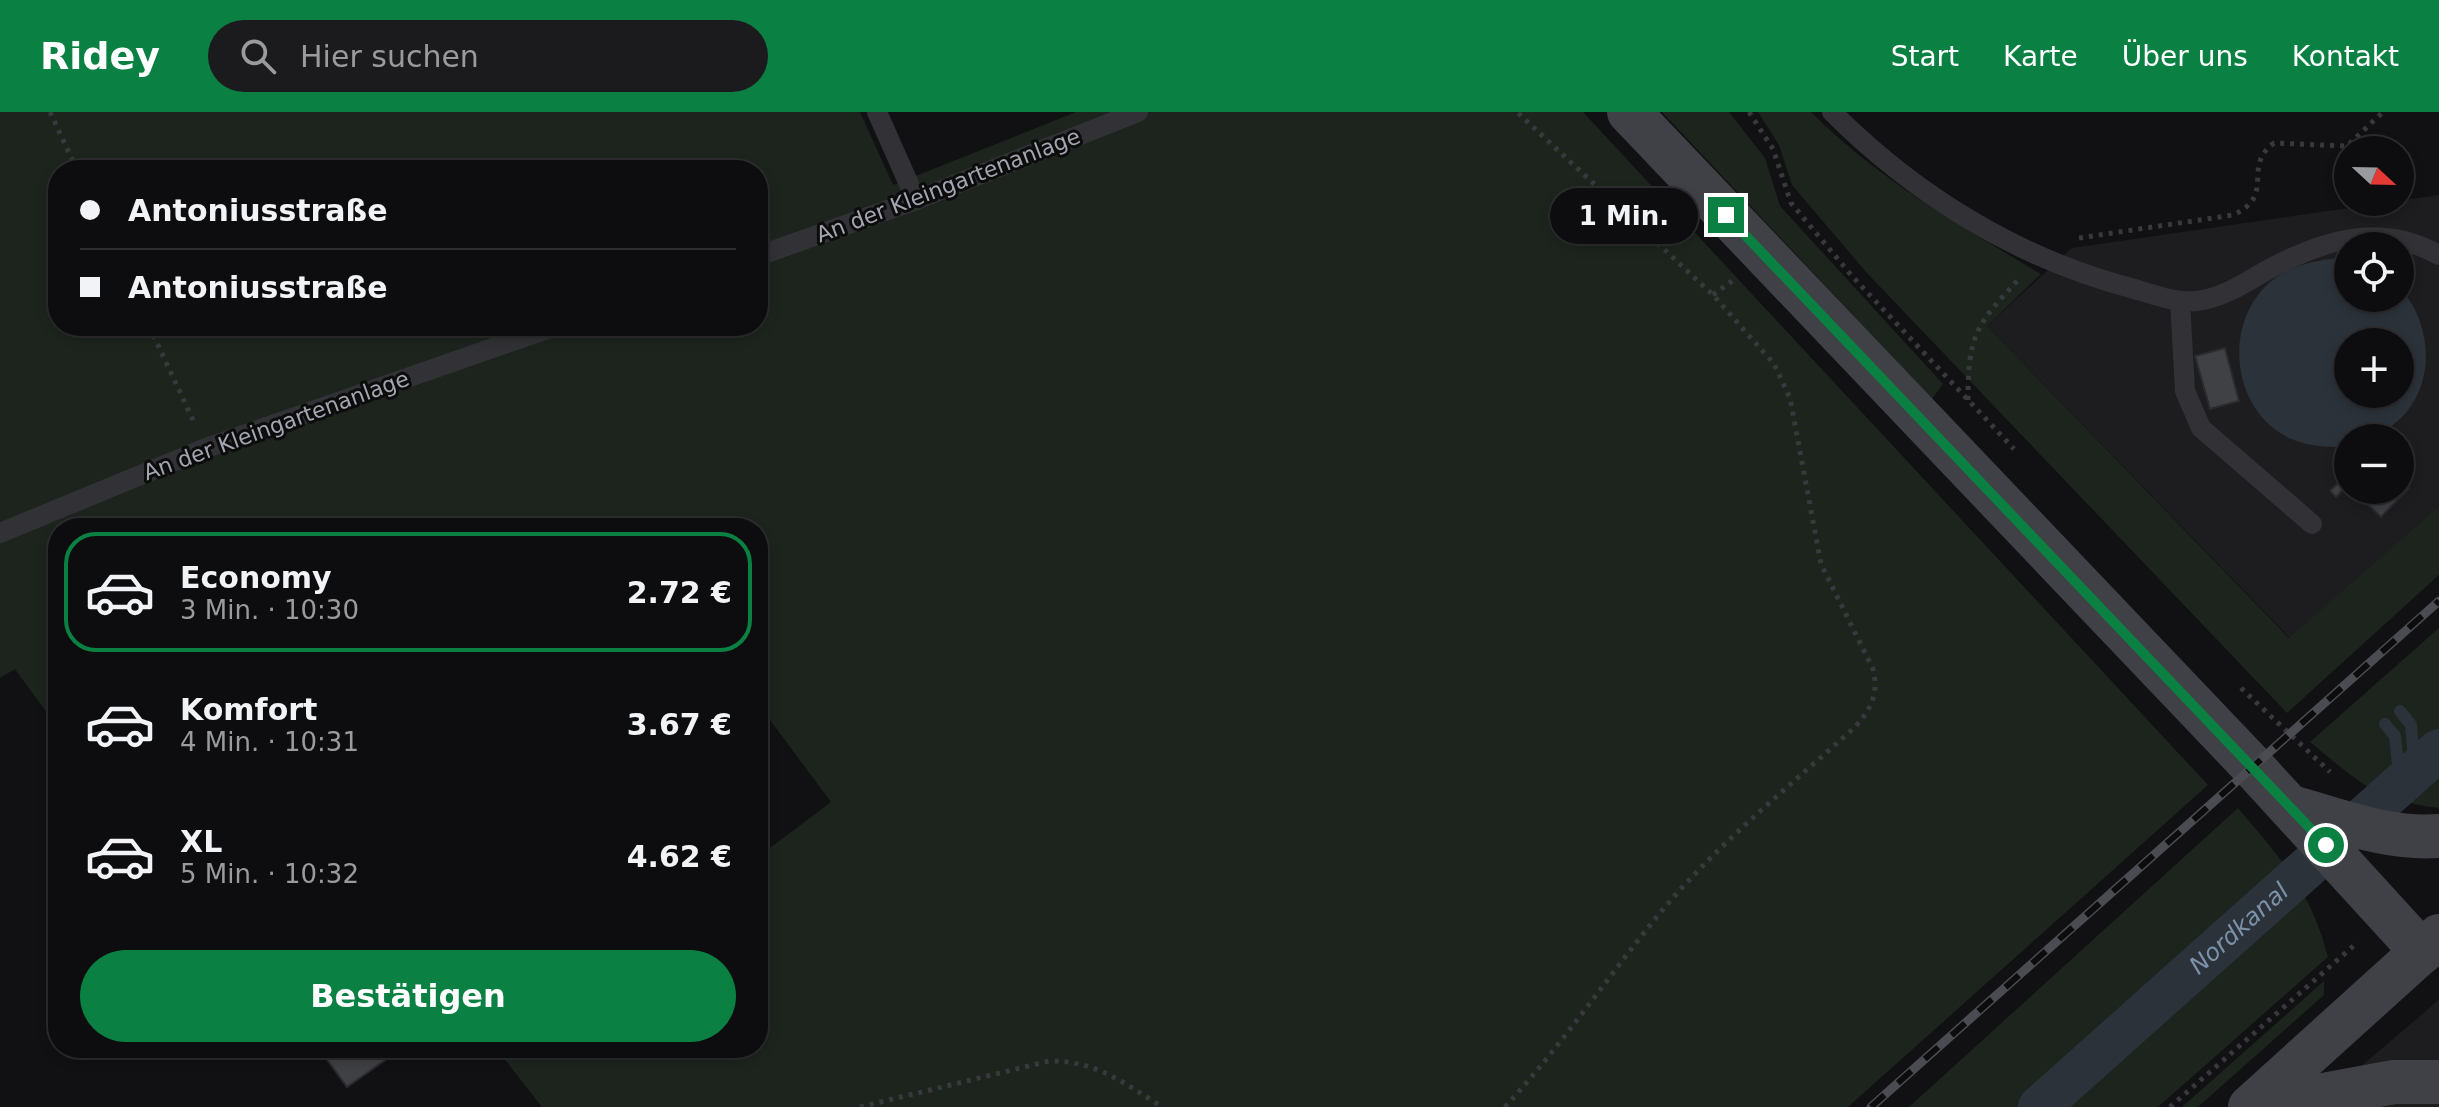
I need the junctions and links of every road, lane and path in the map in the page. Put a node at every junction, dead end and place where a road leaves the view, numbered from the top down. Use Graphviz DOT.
graph roads {
  1 [pos="50,112"];
  2 [pos="877,112"];
  3 [pos="1138,112"];
  4 [pos="1517,112"];
  5 [pos="1629,112"];
  6 [pos="1749,112"];
  7 [pos="1832,112"];
  8 [pos="2383,112"];
  9 [pos="72,160"];
  10 [pos="916,200"];
  11 [pos="768,252"];
  12 [pos="2439,255"];
  13 [pos="2040,258"];
  14 [pos="2180,301"];
  15 [pos="154,336"];
  16 [pos="527,336"];
  17 [pos="1968,400"];
  18 [pos="206,448"];
  19 [pos="2022,458"];
  20 [pos="2312,524"];
  21 [pos="0,533"];
  22 [pos="2235,682"];
  23 [pos="2317,762"];
  24 [pos="2291,807"];
  25 [pos="2439,836"];
  26 [pos="2375,898"];
  27 [pos="2430,944"];
  28 [pos="2439,1082"];
  29 [pos="860,1107"];
  30 [pos="1162,1107"];
  31 [pos="1505,1107"];
  32 [pos="2170,1107"];
  33 [pos="2250,1107"];
  34 [pos="2258,1107"];
  1 -- 9 [label="path"];
  2 -- 10 [label="lane"];
  3 -- 10 [label="lane, An der Kleingartenanlage"];
  4 -- 31 [label="path"];
  5 -- 24 [label="street"];
  6 -- 17 [label="path"];
  7 -- 13 [label="lane"];
  8 -- 13 [label="path"];
  10 -- 11 [label="lane, An der Kleingartenanlage"];
  12 -- 14 [label="lane"];
  13 -- 14 [label="lane"];
  13 -- 17 [label="path"];
  14 -- 20 [label="lane"];
  15 -- 18 [label="path"];
  16 -- 18 [label="lane, An der Kleingartenanlage"];
  17 -- 19 [label="path"];
  18 -- 21 [label="lane, An der Kleingartenanlage"];
  22 -- 23 [label="path"];
  24 -- 25 [label="street"];
  24 -- 26 [label="street"];
  26 -- 27 [label="street"];
  26 -- 32 [label="path"];
  27 -- 33 [label="street"];
  28 -- 34 [label="street"];
  29 -- 30 [label="path"];
}
